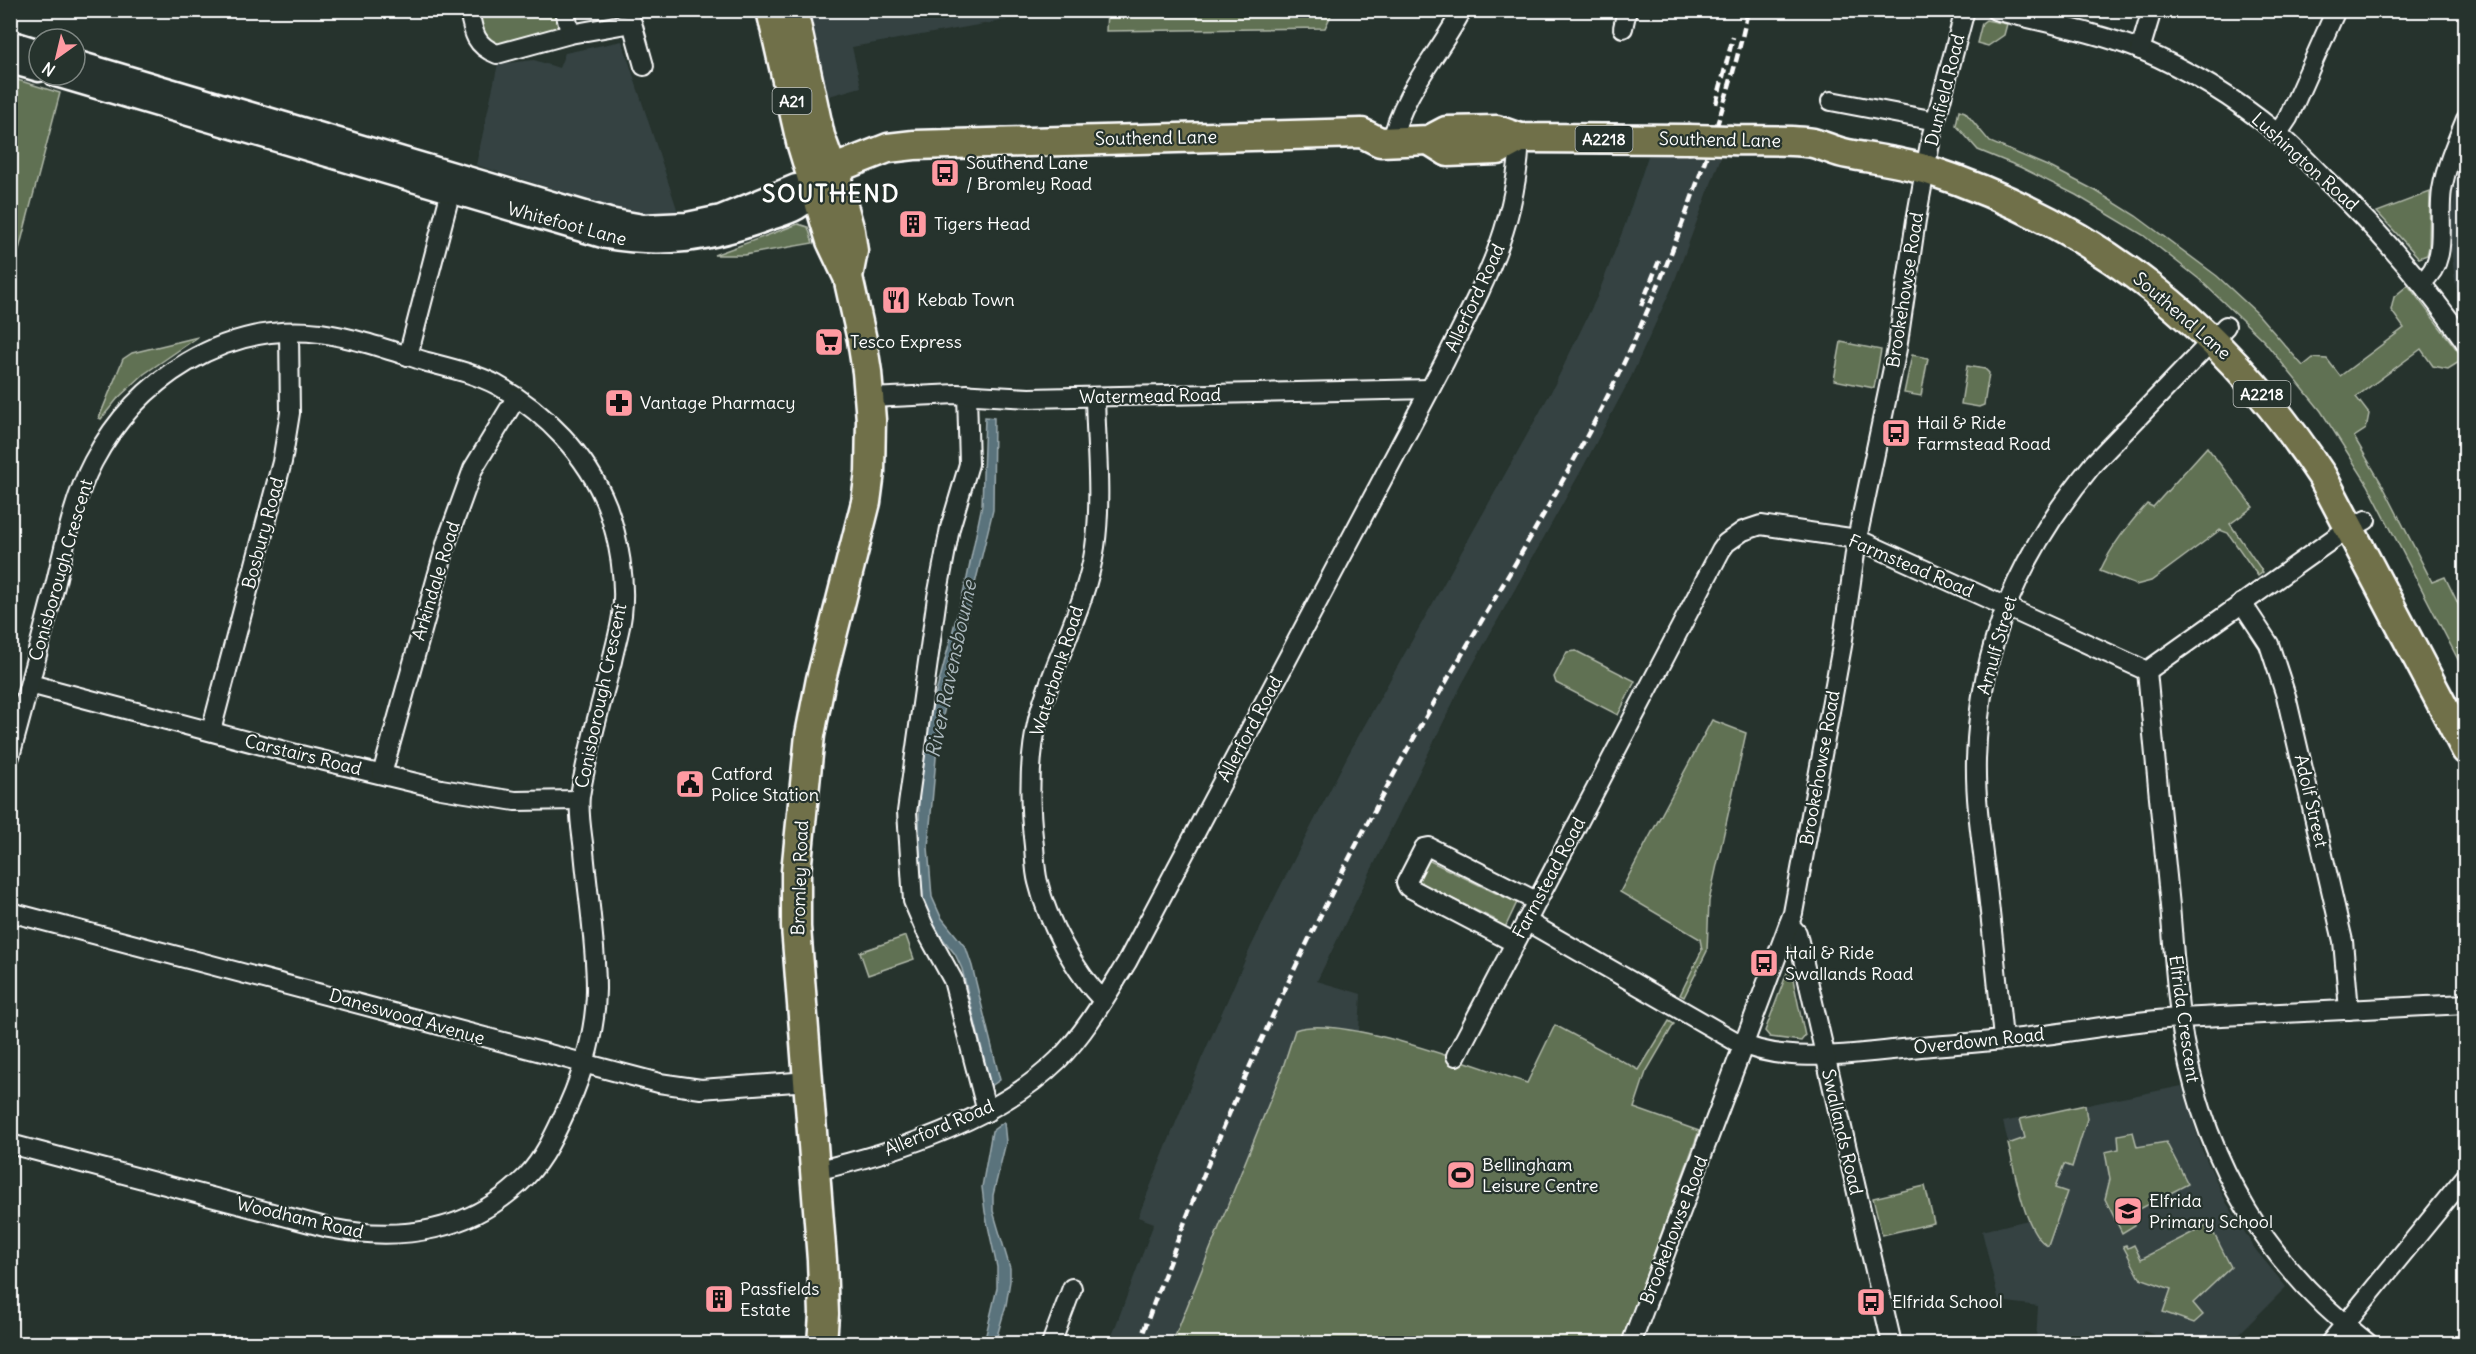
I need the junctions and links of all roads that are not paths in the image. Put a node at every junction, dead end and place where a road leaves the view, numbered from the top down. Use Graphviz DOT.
graph roads {
  1 [pos="469,10"];
  2 [pos="565,10"];
  3 [pos="771,10"];
  4 [pos="793,10"];
  5 [pos="1462,10"];
  6 [pos="1965,10"];
  7 [pos="1995,10"];
  8 [pos="2152,10"];
  9 [pos="2336,10"];
  10 [pos="570,34"];
  11 [pos="10,42"];
  12 [pos="27,47"];
  13 [pos="2140,50"];
  14 [pos="10,62"];
  15 [pos="87,66"];
  16 [pos="644,66"];
  17 [pos="27,67"];
  18 [pos="87,83"];
  19 [pos="1831,101"];
  20 [pos="2466,119"];
  21 [pos="1936,121"];
  22 [pos="2278,133"];
  23 [pos="1520,138"];
  24 [pos="1386,142"];
  25 [pos="1927,161"];
  26 [pos="452,183"];
  27 [pos="826,185"];
  28 [pos="2422,282"];
  29 [pos="289,332"];
  30 [pos="2219,333"];
  31 [pos="2466,343"];
  32 [pos="408,356"];
  33 [pos="1430,389"];
  34 [pos="967,394"];
  35 [pos="1095,397"];
  36 [pos="516,398"];
  37 [pos="870,398"];
  38 [pos="2358,525"];
  39 [pos="1857,539"];
  40 [pos="2242,603"];
  41 [pos="2006,606"];
  42 [pos="2147,671"];
  43 [pos="30,684"];
  44 [pos="2463,727"];
  45 [pos="210,731"];
  46 [pos="10,756"];
  47 [pos="382,774"];
  48 [pos="579,800"];
  49 [pos="1536,901"];
  50 [pos="10,912"];
  51 [pos="1526,921"];
  52 [pos="1789,924"];
  53 [pos="1515,943"];
  54 [pos="1103,1000"];
  55 [pos="2466,1004"];
  56 [pos="2349,1010"];
  57 [pos="2180,1018"];
  58 [pos="2003,1039"];
  59 [pos="1743,1045"];
  60 [pos="1824,1055"];
  61 [pos="1456,1056"];
  62 [pos="583,1064"];
  63 [pos="808,1081"];
  64 [pos="987,1112"];
  65 [pos="10,1144"];
  66 [pos="815,1171"];
  67 [pos="2466,1176"];
  68 [pos="1072,1288"];
  69 [pos="2344,1325"];
  70 [pos="822,1344"];
  71 [pos="1051,1344"];
  72 [pos="1631,1344"];
  73 [pos="1892,1344"];
  74 [pos="2329,1344"];
  75 [pos="2369,1344"];
  1 -- 10 [label="street"];
  2 -- 10 [label="street"];
  3 -- 27 [label="main road, Bromley Road / A21"];
  4 -- 27 [label="main road, Bromley Road / A21"];
  5 -- 24 [label="street"];
  6 -- 21 [label="street, Dunfield Road"];
  7 -- 13 [label="street, Lushington Road"];
  8 -- 13 [label="street"];
  9 -- 22 [label="street"];
  10 -- 16 [label="street"];
  11 -- 12 [label="street"];
  13 -- 22 [label="street, Lushington Road"];
  14 -- 17 [label="street"];
  15 -- 26 [label="street, Whitefoot Lane"];
  18 -- 26 [label="street, Whitefoot Lane"];
  19 -- 21 [label="street"];
  20 -- 28 [label="street"];
  21 -- 25 [label="street, Dunfield Road"];
  22 -- 28 [label="street, Lushington Road"];
  23 -- 24 [label="main road, Southend Lane / A2218"];
  23 -- 25 [label="main road, Southend Lane / A2218, bridge"];
  23 -- 33 [label="street, Allerford Road"];
  24 -- 27 [label="main road, Southend Lane / A2218"];
  25 -- 30 [label="main road, Southend Lane / A2218"];
  25 -- 39 [label="street, Brookehowse Road"];
  26 -- 27 [label="street, Whitefoot Lane"];
  26 -- 32 [label="street"];
  27 -- 37 [label="main road, Bromley Road / A21"];
  28 -- 31 [label="street, Lushington Road"];
  29 -- 32 [label="street, Conisborough Crescent"];
  29 -- 43 [label="street, Conisborough Crescent"];
  29 -- 45 [label="street, Bosbury Road"];
  30 -- 38 [label="main road, Southend Lane / A2218"];
  30 -- 41 [label="street, Arnulf Street"];
  32 -- 36 [label="street, Conisborough Crescent"];
  33 -- 35 [label="street, Watermead Road"];
  33 -- 54 [label="street, Allerford Road"];
  34 -- 35 [label="street, Watermead Road"];
  34 -- 37 [label="street, Watermead Road"];
  34 -- 64 [label="street"];
  35 -- 54 [label="street, Waterbank Road"];
  36 -- 47 [label="street, Arkindale Road"];
  36 -- 48 [label="street, Conisborough Crescent"];
  37 -- 63 [label="main road, Bromley Road / A21"];
  38 -- 40 [label="street"];
  38 -- 44 [label="main road, Southend Lane / A2218"];
  39 -- 41 [label="street, Farmstead Road"];
  39 -- 49 [label="street, Farmstead Road"];
  39 -- 52 [label="street, Brookehowse Road"];
  40 -- 42 [label="street"];
  40 -- 56 [label="street, Adolf Street"];
  41 -- 42 [label="street, Farmstead Road"];
  41 -- 58 [label="street, Arnulf Street"];
  42 -- 57 [label="street, Elfrida Crescent"];
  43 -- 45 [label="street, Carstairs Road"];
  43 -- 46 [label="street, Conisborough Crescent"];
  45 -- 47 [label="street, Carstairs Road"];
  47 -- 48 [label="street, Carstairs Road"];
  48 -- 62 [label="street, Conisborough Crescent"];
  49 -- 51 [label="street, Farmstead Road"];
  49 -- 53 [label="street"];
  50 -- 62 [label="street, Daneswood Avenue"];
  51 -- 53 [label="street, Farmstead Road"];
  51 -- 59 [label="street, Overdown Road"];
  52 -- 59 [label="street, Brookehowse Road"];
  52 -- 60 [label="street, Swallands Road"];
  53 -- 61 [label="street, Farmstead Road"];
  54 -- 64 [label="street, Allerford Road"];
  55 -- 56 [label="street, Overdown Road"];
  56 -- 57 [label="street, Overdown Road"];
  57 -- 58 [label="street, Overdown Road"];
  57 -- 69 [label="street, Elfrida Crescent"];
  58 -- 60 [label="street, Overdown Road"];
  59 -- 60 [label="street, Overdown Road"];
  59 -- 72 [label="street, Brookehowse Road"];
  60 -- 73 [label="street, Swallands Road"];
  62 -- 63 [label="street, Daneswood Avenue"];
  62 -- 65 [label="street, Woodham Road"];
  63 -- 66 [label="main road, Bromley Road / A21"];
  64 -- 66 [label="street, Allerford Road"];
  66 -- 70 [label="main road, Bromley Road / A21"];
  67 -- 69 [label="street"];
  68 -- 71 [label="street"];
  69 -- 74 [label="street"];
  69 -- 75 [label="street, Elfrida Crescent"];
}
